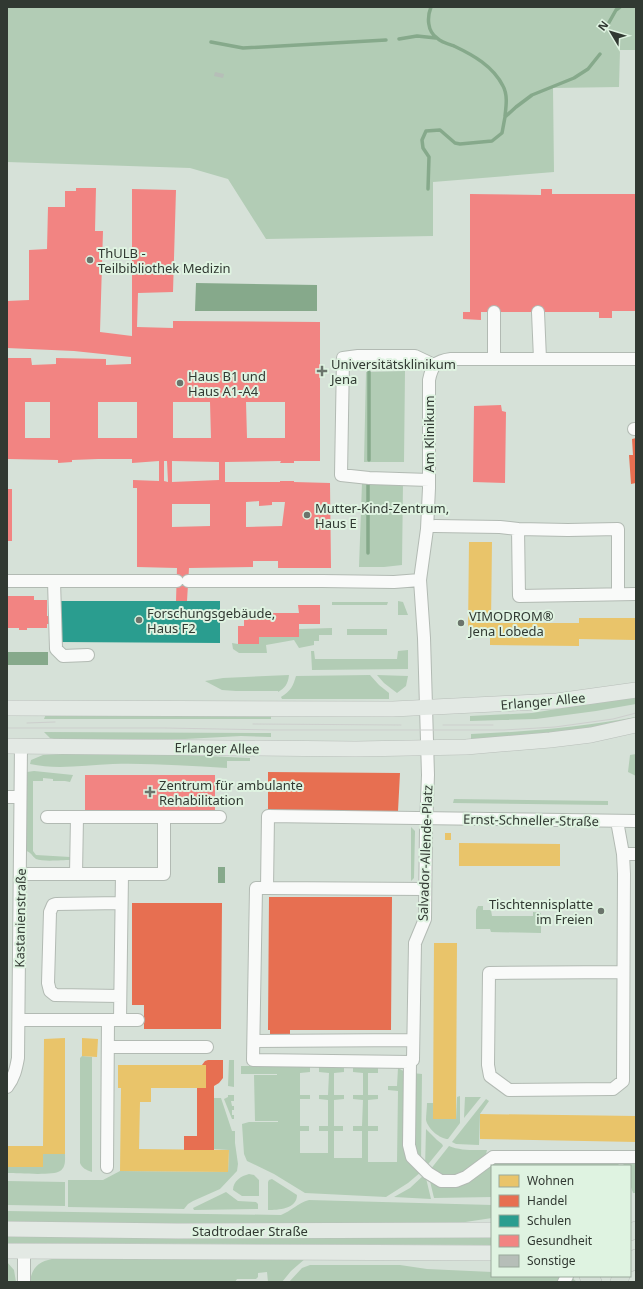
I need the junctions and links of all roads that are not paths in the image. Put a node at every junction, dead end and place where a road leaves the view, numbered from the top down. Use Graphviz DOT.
graph roads {
  1 [pos="494,312"];
  2 [pos="538,312"];
  3 [pos="494,358"];
  4 [pos="540,359"];
  5 [pos="636,359"];
  6 [pos="434,365"];
  7 [pos="429,480"];
  8 [pos="435,526"];
  9 [pos="518,529"];
  10 [pos="420,580"];
  11 [pos="7,581"];
  12 [pos="54,581"];
  13 [pos="618,594"];
  14 [pos="636,594"];
  15 [pos="88,655"];
  16 [pos="636,690"];
  17 [pos="7,708"];
  18 [pos="426,708"];
  19 [pos="636,725"];
  20 [pos="14,746"];
  21 [pos="427,747"];
  22 [pos="7,797"];
  23 [pos="20,798"];
  24 [pos="47,817"];
  25 [pos="77,817"];
  26 [pos="164,817"];
  27 [pos="220,817"];
  28 [pos="426,819"];
  29 [pos="617,821"];
  30 [pos="636,821"];
  31 [pos="622,854"];
  32 [pos="636,854"];
  33 [pos="20,874"];
  34 [pos="76,874"];
  35 [pos="122,874"];
  36 [pos="268,888"];
  37 [pos="425,889"];
  38 [pos="121,902"];
  39 [pos="623,972"];
  40 [pos="120,996"];
  41 [pos="19,1020"];
  42 [pos="114,1020"];
  43 [pos="138,1020"];
  44 [pos="413,1040"];
  45 [pos="254,1041"];
  46 [pos="108,1047"];
  47 [pos="207,1047"];
  48 [pos="410,1062"];
  49 [pos="7,1087"];
  50 [pos="636,1157"];
  51 [pos="107,1168"];
  52 [pos="7,1229"];
  53 [pos="491,1230"];
  54 [pos="7,1250"];
  55 [pos="24,1250"];
  56 [pos="491,1253"];
  57 [pos="24,1282"];
  1 -- 3 [label="street"];
  2 -- 4 [label="street"];
  3 -- 4 [label="street"];
  3 -- 6 [label="street"];
  4 -- 5 [label="street"];
  6 -- 7 [label="street, Am Klinikum"];
  6 -- 7 [label="street"];
  7 -- 10 [label="street, Am Klinikum"];
  8 -- 9 [label="street"];
  9 -- 13 [label="street"];
  9 -- 13 [label="street"];
  10 -- 12 [label="street"];
  10 -- 18 [label="street, Am Klinikum"];
  11 -- 12 [label="street"];
  12 -- 15 [label="street"];
  13 -- 14 [label="street"];
  16 -- 18 [label="main road, Erlanger Allee"];
  17 -- 18 [label="main road, Erlanger Allee"];
  18 -- 21 [label="street"];
  19 -- 21 [label="main road, Erlanger Allee"];
  20 -- 21 [label="main road, Erlanger Allee"];
  20 -- 23 [label="street, Kastanienstraße"];
  21 -- 28 [label="street, Salvador-Allende-Platz"];
  22 -- 23 [label="street"];
  23 -- 33 [label="street, Kastanienstraße"];
  24 -- 25 [label="street"];
  25 -- 26 [label="street"];
  25 -- 34 [label="street"];
  26 -- 27 [label="street"];
  26 -- 35 [label="street"];
  28 -- 29 [label="street, Ernst-Schneller-Straße"];
  28 -- 36 [label="street, Ernst-Schneller-Straße"];
  28 -- 37 [label="street, Salvador-Allende-Platz"];
  29 -- 30 [label="street, Ernst-Schneller-Straße"];
  29 -- 31 [label="street"];
  31 -- 32 [label="street"];
  31 -- 39 [label="street"];
  33 -- 34 [label="street"];
  33 -- 41 [label="street, Kastanienstraße"];
  34 -- 35 [label="street"];
  35 -- 38 [label="street"];
  36 -- 37 [label="street"];
  36 -- 45 [label="street"];
  37 -- 44 [label="street, Salvador-Allende-Platz"];
  38 -- 40 [label="street"];
  38 -- 40 [label="street"];
  39 -- 39 [label="street"];
  40 -- 42 [label="street"];
  41 -- 42 [label="street"];
  41 -- 49 [label="street, Kastanienstraße"];
  42 -- 43 [label="street"];
  42 -- 46 [label="street"];
  44 -- 45 [label="street"];
  44 -- 48 [label="street, Salvador-Allende-Platz"];
  45 -- 48 [label="street"];
  46 -- 47 [label="street"];
  46 -- 51 [label="street"];
  48 -- 50 [label="street, Salvador-Allende-Platz"];
  52 -- 53 [label="main road, Stadtrodaer Straße"];
  54 -- 55 [label="main road, Stadtrodaer Straße"];
  55 -- 56 [label="main road, Stadtrodaer Straße"];
  55 -- 57 [label="street"];
}
